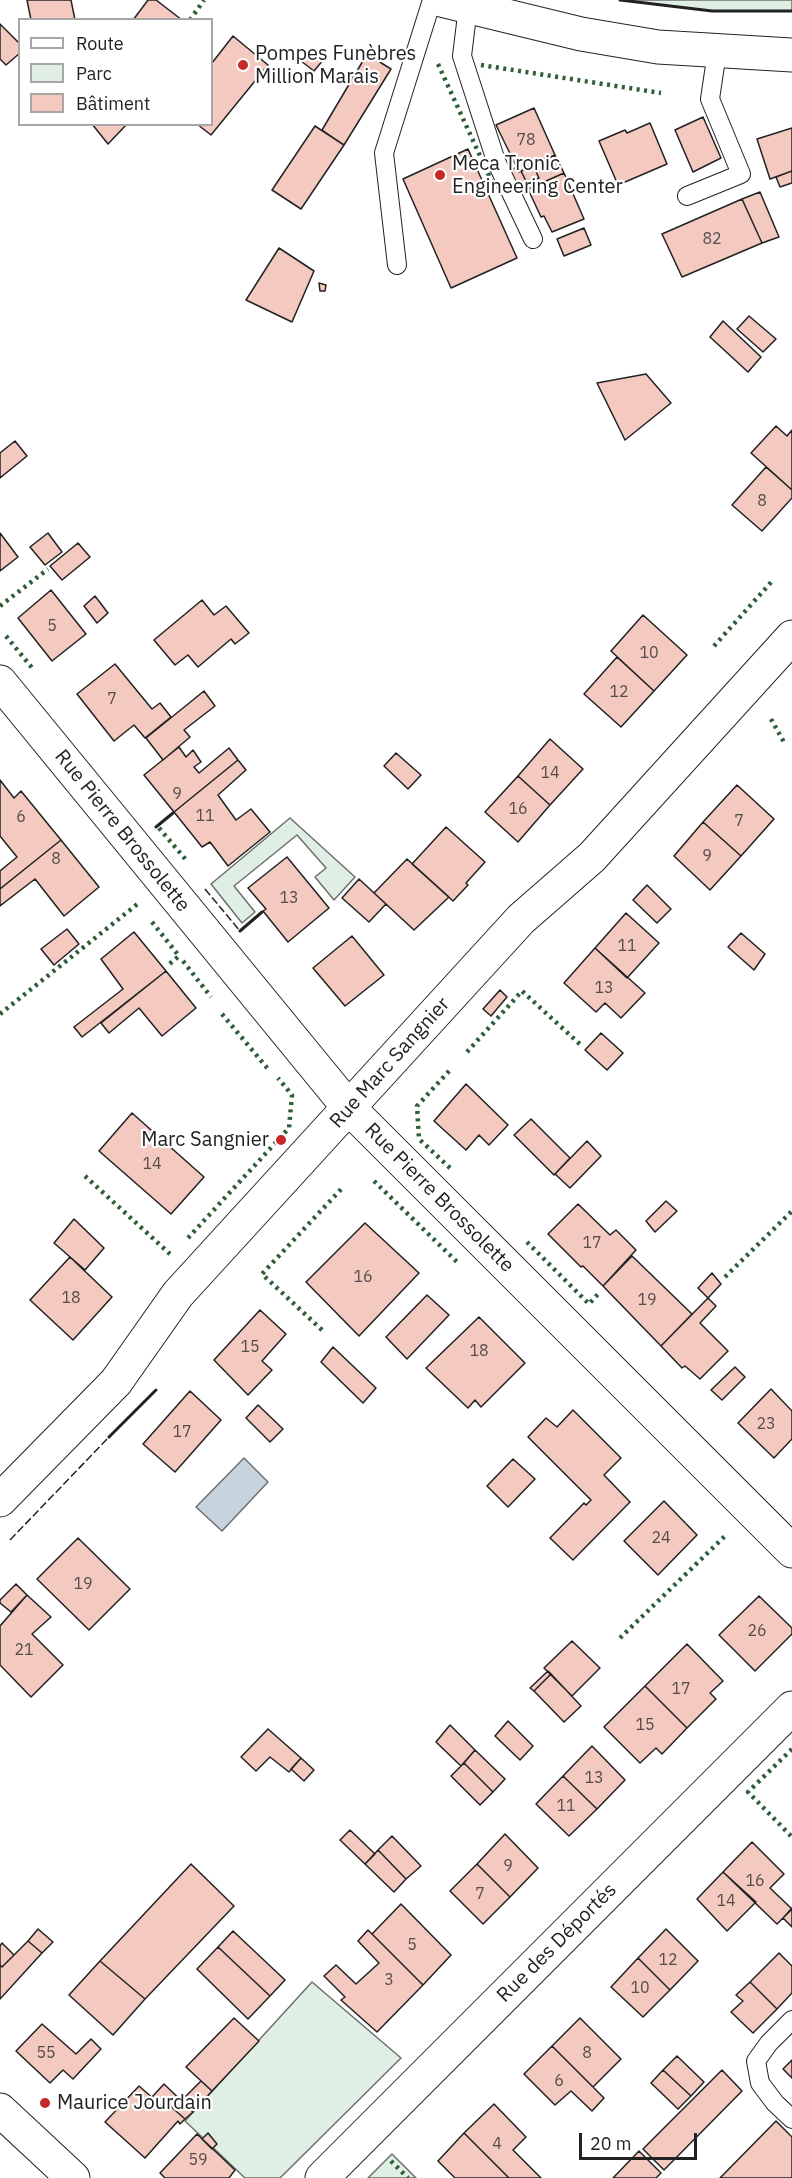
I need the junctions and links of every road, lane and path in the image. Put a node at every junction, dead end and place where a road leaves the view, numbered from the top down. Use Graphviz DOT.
graph roads {
  1 [pos="432,0"];
  2 [pos="463,2"];
  3 [pos="792,39"];
  4 [pos="717,52"];
  5 [pos="792,55"];
  6 [pos="687,196"];
  7 [pos="533,239"];
  8 [pos="397,265"];
  9 [pos="792,637"];
  10 [pos="0,682"];
  11 [pos="349,1108"];
  12 [pos="0,1500"];
  13 [pos="792,1551"];
  14 [pos="792,1708"];
  15 [pos="792,2020"];
  16 [pos="0,2110"];
  17 [pos="792,2119"];
  18 [pos="73,2178"];
  19 [pos="322,2178"];
  1 -- 8 [label="lane"];
  2 -- 3 [label="lane"];
  2 -- 4 [label="street"];
  2 -- 7 [label="lane"];
  4 -- 5 [label="street"];
  4 -- 6 [label="lane"];
  9 -- 11 [label="street, Rue Marc Sangnier"];
  10 -- 11 [label="street, Rue Pierre Brossolette"];
  11 -- 12 [label="street, Rue Marc Sangnier"];
  11 -- 13 [label="street, Rue Pierre Brossolette"];
  14 -- 19 [label="street, Rue des Déportés"];
  15 -- 17 [label="lane"];
  16 -- 18 [label="street"];
}
